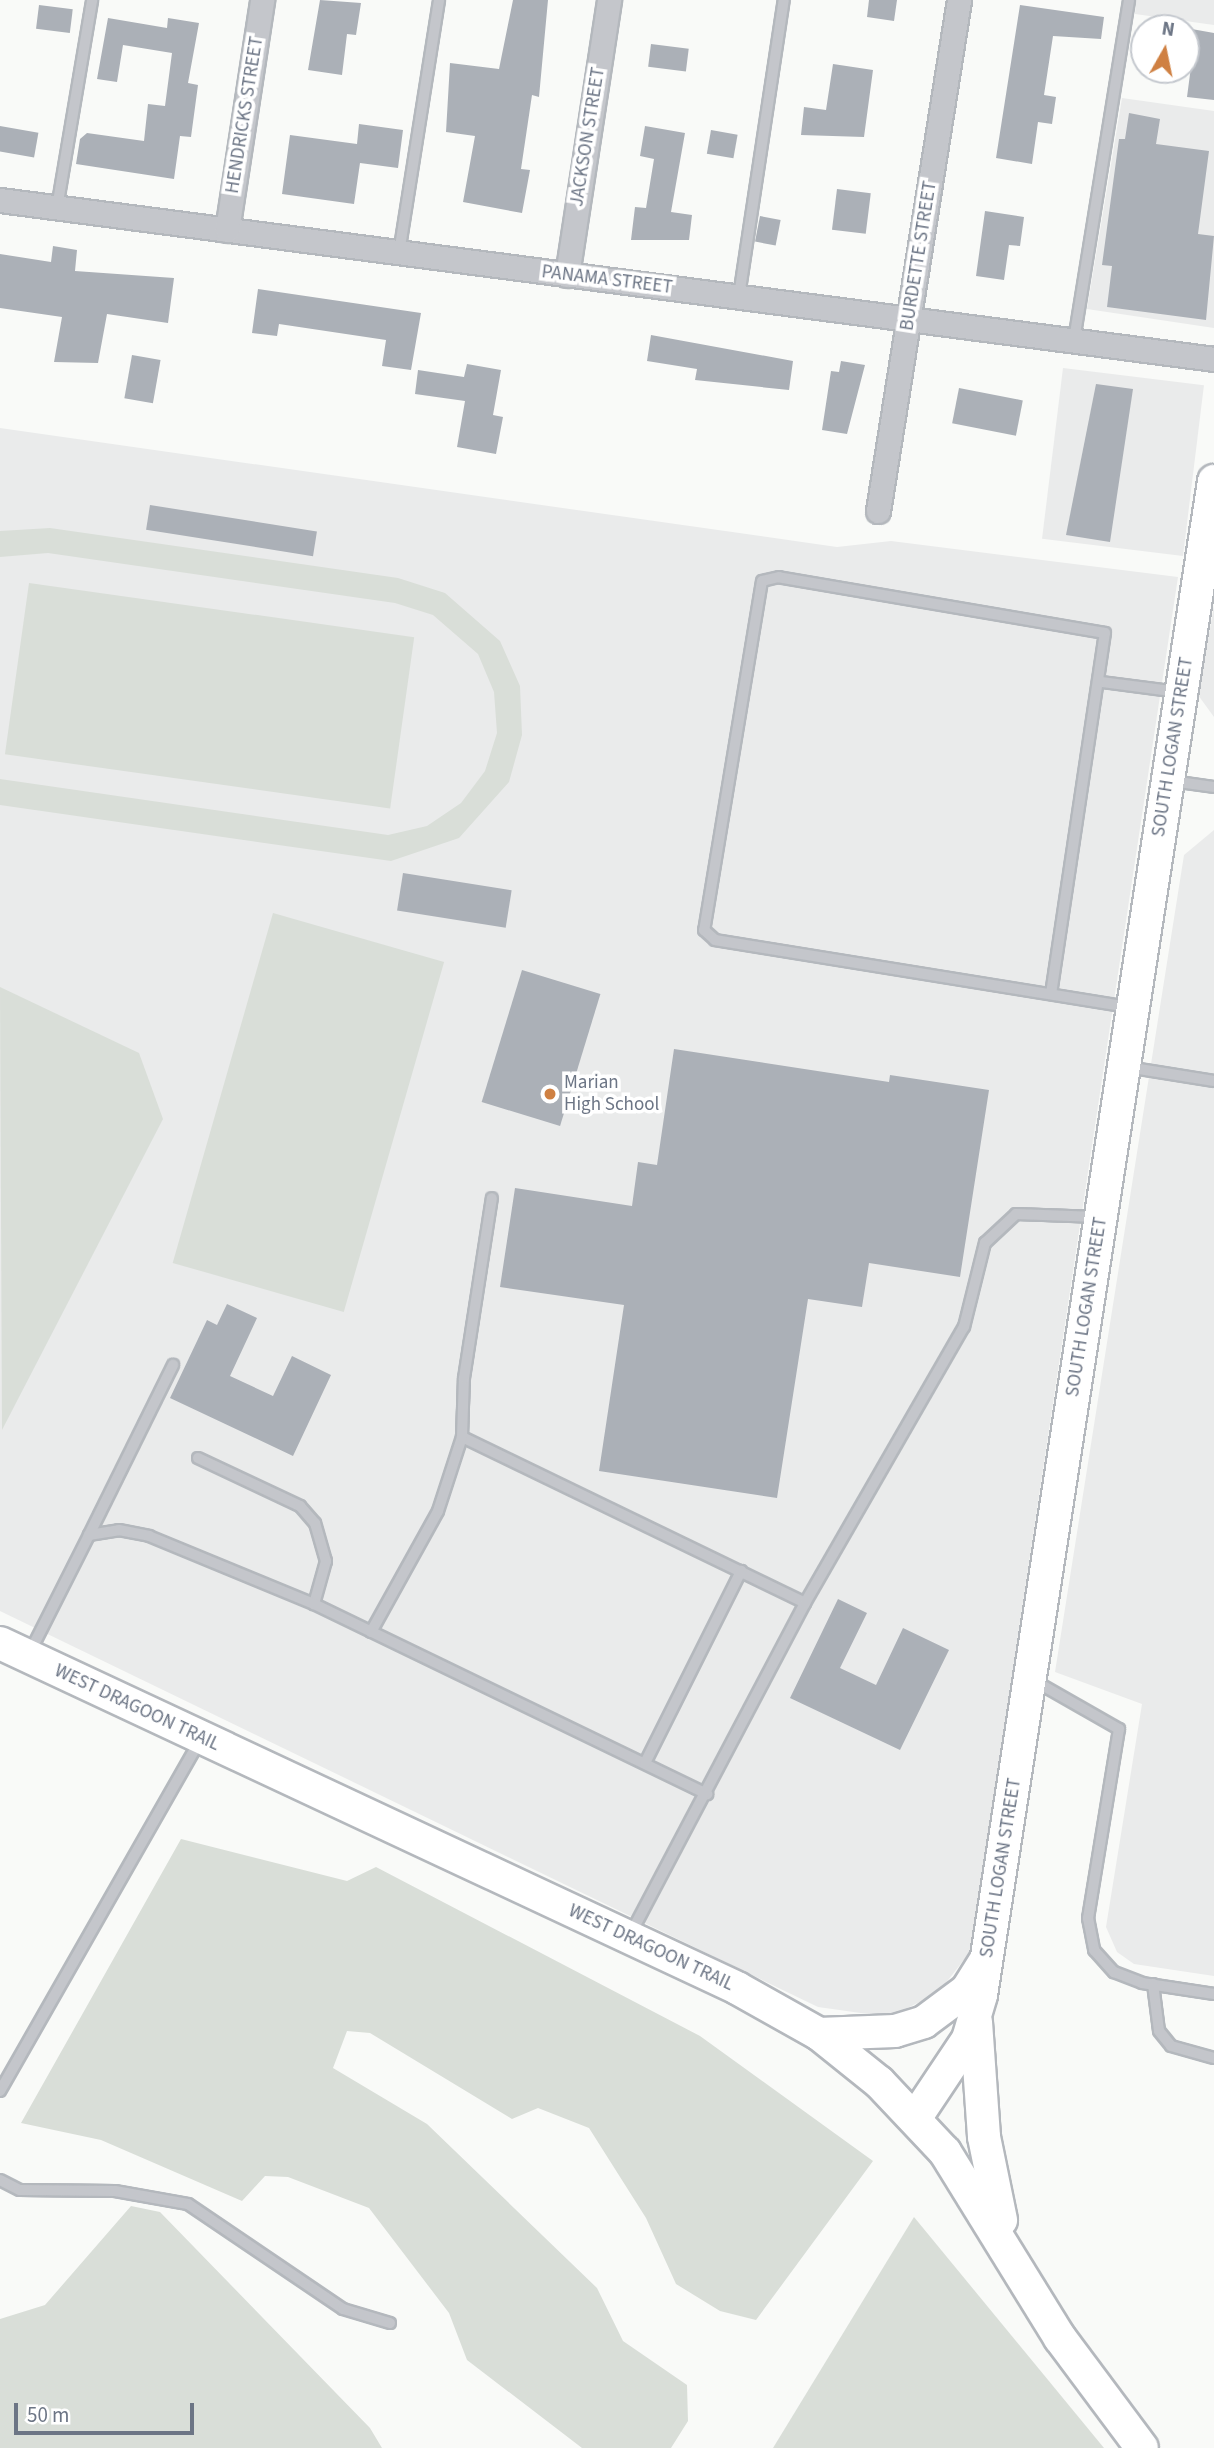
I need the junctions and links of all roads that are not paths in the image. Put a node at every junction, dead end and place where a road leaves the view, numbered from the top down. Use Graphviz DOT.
graph roads {
  1 [pos="92,0"];
  2 [pos="262,0"];
  3 [pos="439,0"];
  4 [pos="609,0"];
  5 [pos="784,0"];
  6 [pos="958,0"];
  7 [pos="1129,0"];
  8 [pos="0,200"];
  9 [pos="57,208"];
  10 [pos="227,230"];
  11 [pos="399,253"];
  12 [pos="567,275"];
  13 [pos="740,296"];
  14 [pos="909,318"];
  15 [pos="1074,340"];
  16 [pos="1214,359"];
  17 [pos="1214,481"];
  18 [pos="878,511"];
  19 [pos="1102,682"];
  20 [pos="1181,692"];
  21 [pos="1168,781"];
  22 [pos="1214,787"];
  23 [pos="1051,994"];
  24 [pos="1133,1007"];
  25 [pos="1124,1066"];
  26 [pos="1214,1081"];
  27 [pos="492,1198"];
  28 [pos="1101,1217"];
  29 [pos="173,1365"];
  30 [pos="462,1437"];
  31 [pos="198,1458"];
  32 [pos="89,1535"];
  33 [pos="741,1571"];
  34 [pos="805,1603"];
  35 [pos="314,1604"];
  36 [pos="372,1632"];
  37 [pos="0,1643"];
  38 [pos="28,1656"];
  39 [pos="1030,1679"];
  40 [pos="201,1737"];
  41 [pos="645,1763"];
  42 [pos="707,1794"];
  43 [pos="629,1937"];
  44 [pos="987,1957"];
  45 [pos="1153,1984"];
  46 [pos="1214,1994"];
  47 [pos="976,2018"];
  48 [pos="819,2034"];
  49 [pos="1214,2058"];
  50 [pos="0,2091"];
  51 [pos="916,2118"];
  52 [pos="0,2180"];
  53 [pos="1006,2242"];
  54 [pos="390,2323"];
  55 [pos="1142,2448"];
  1 -- 9 [label="lane"];
  2 -- 10 [label="street, HENDRICKS STREET"];
  3 -- 11 [label="lane"];
  4 -- 12 [label="street, JACKSON STREET"];
  5 -- 13 [label="lane"];
  6 -- 14 [label="street, BURDETTE STREET"];
  7 -- 15 [label="lane"];
  8 -- 9 [label="street, PANAMA STREET"];
  9 -- 10 [label="street, PANAMA STREET"];
  10 -- 11 [label="street, PANAMA STREET"];
  11 -- 12 [label="street, PANAMA STREET"];
  12 -- 13 [label="street, PANAMA STREET"];
  13 -- 14 [label="street, PANAMA STREET"];
  14 -- 15 [label="street, PANAMA STREET"];
  14 -- 18 [label="street, BURDETTE STREET"];
  15 -- 16 [label="street, PANAMA STREET"];
  17 -- 20 [label="street, SOUTH LOGAN STREET"];
  19 -- 20 [label="lane"];
  19 -- 23 [label="lane"];
  19 -- 23 [label="lane"];
  20 -- 21 [label="street, SOUTH LOGAN STREET"];
  21 -- 22 [label="lane"];
  21 -- 24 [label="street, SOUTH LOGAN STREET"];
  23 -- 24 [label="lane"];
  24 -- 25 [label="street, SOUTH LOGAN STREET"];
  25 -- 26 [label="lane"];
  25 -- 28 [label="street, SOUTH LOGAN STREET"];
  27 -- 30 [label="lane"];
  28 -- 34 [label="lane"];
  28 -- 39 [label="street, SOUTH LOGAN STREET"];
  29 -- 32 [label="lane"];
  30 -- 33 [label="lane"];
  30 -- 36 [label="lane"];
  31 -- 35 [label="lane"];
  32 -- 35 [label="lane"];
  32 -- 38 [label="lane"];
  33 -- 34 [label="lane"];
  33 -- 41 [label="lane"];
  34 -- 42 [label="lane"];
  35 -- 36 [label="lane"];
  36 -- 41 [label="lane"];
  37 -- 38 [label="street, WEST DRAGOON TRAIL"];
  38 -- 40 [label="street, WEST DRAGOON TRAIL"];
  39 -- 44 [label="street, SOUTH LOGAN STREET"];
  39 -- 45 [label="lane"];
  40 -- 43 [label="street, WEST DRAGOON TRAIL"];
  40 -- 50 [label="lane"];
  41 -- 42 [label="lane"];
  42 -- 43 [label="lane"];
  43 -- 48 [label="street, WEST DRAGOON TRAIL"];
  44 -- 47 [label="street, SOUTH LOGAN STREET"];
  44 -- 48 [label="street"];
  45 -- 46 [label="lane"];
  45 -- 49 [label="lane"];
  47 -- 51 [label="street, SOUTH LOGAN STREET"];
  47 -- 53 [label="street"];
  48 -- 51 [label="street, WEST DRAGOON TRAIL"];
  51 -- 53 [label="street, WEST DRAGOON TRAIL"];
  52 -- 54 [label="lane"];
  53 -- 55 [label="street, WEST DRAGOON TRAIL"];
}
